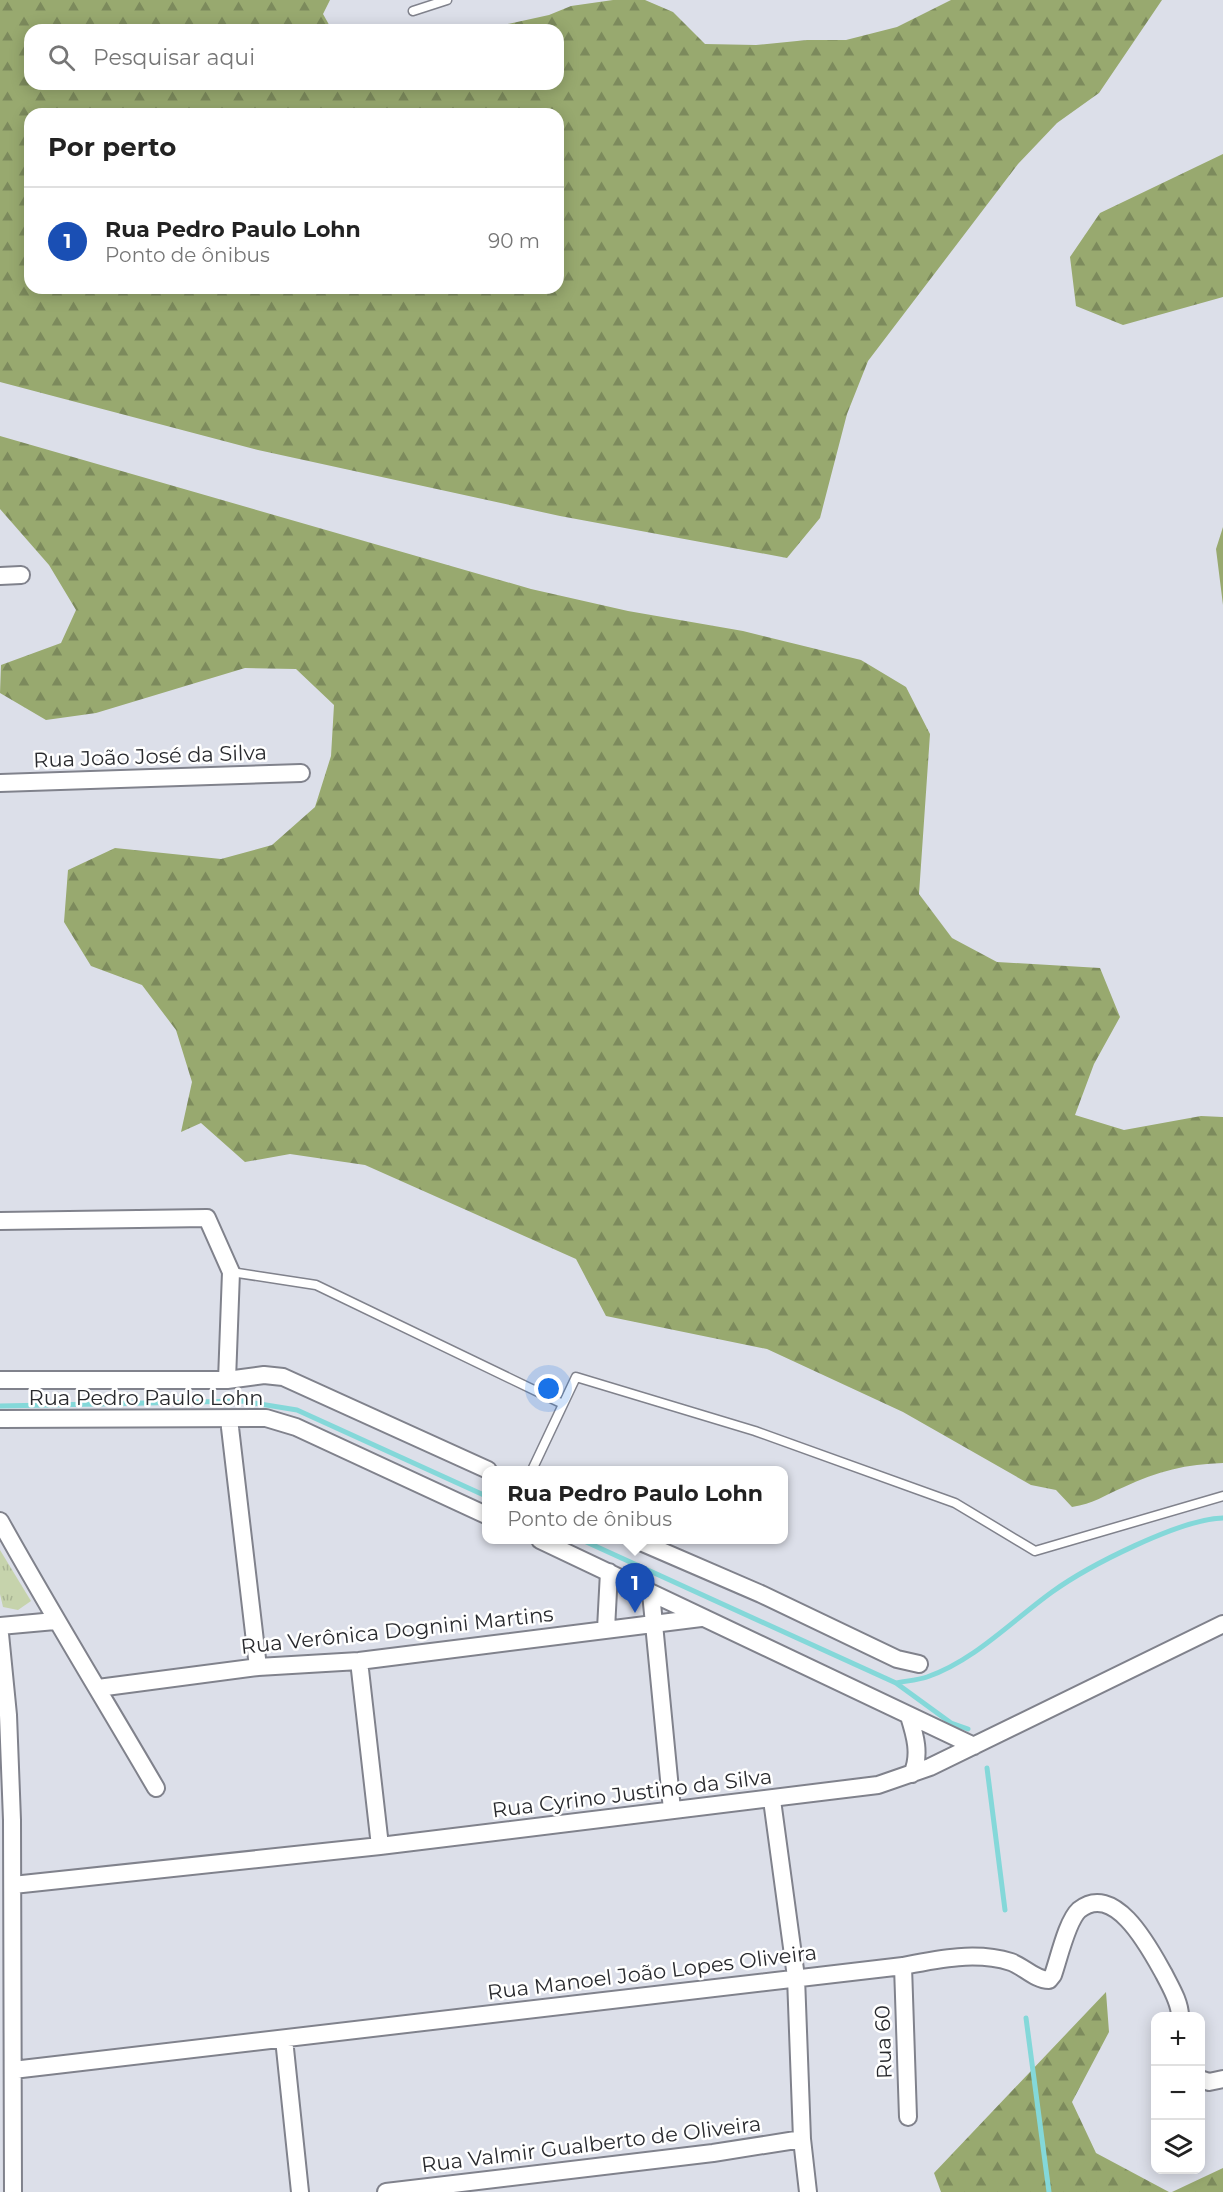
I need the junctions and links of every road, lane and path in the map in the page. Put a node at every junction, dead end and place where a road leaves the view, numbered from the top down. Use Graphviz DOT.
graph roads {
  1 [pos="447,0"];
  2 [pos="412,11"];
  3 [pos="21,574"];
  4 [pos="0,576"];
  5 [pos="301,774"];
  6 [pos="0,783"];
  7 [pos="0,1221"];
  8 [pos="231,1272"];
  9 [pos="0,1380"];
  10 [pos="227,1380"];
  11 [pos="563,1404"];
  12 [pos="0,1419"];
  13 [pos="229,1419"];
  14 [pos="534,1466"];
  15 [pos="482,1467"];
  16 [pos="1223,1496"];
  17 [pos="482,1513"];
  18 [pos="0,1521"];
  19 [pos="550,1544"];
  20 [pos="647,1544"];
  21 [pos="609,1572"];
  22 [pos="651,1593"];
  23 [pos="701,1618"];
  24 [pos="55,1621"];
  25 [pos="654,1624"];
  26 [pos="0,1626"];
  27 [pos="1222,1628"];
  28 [pos="606,1629"];
  29 [pos="0,1634"];
  30 [pos="359,1660"];
  31 [pos="919,1664"];
  32 [pos="258,1667"];
  33 [pos="98,1688"];
  34 [pos="909,1716"];
  35 [pos="974,1746"];
  36 [pos="5,1771"];
  37 [pos="912,1774"];
  38 [pos="156,1788"];
  39 [pos="771,1800"];
  40 [pos="672,1810"];
  41 [pos="380,1845"];
  42 [pos="13,1885"];
  43 [pos="903,1966"];
  44 [pos="796,1977"];
  45 [pos="1179,2012"];
  46 [pos="284,2039"];
  47 [pos="13,2070"];
  48 [pos="1223,2079"];
  49 [pos="1205,2081"];
  50 [pos="6,2110"];
  51 [pos="908,2117"];
  52 [pos="801,2139"];
  53 [pos="13,2192"];
  54 [pos="300,2192"];
  55 [pos="386,2192"];
  56 [pos="808,2192"];
  1 -- 2 [label="lane"];
  3 -- 4 [label="street"];
  5 -- 6 [label="street, Rua João José da Silva"];
  7 -- 8 [label="street"];
  8 -- 10 [label="street"];
  8 -- 11 [label="lane"];
  9 -- 10 [label="street"];
  10 -- 15 [label="street"];
  11 -- 14 [label="lane"];
  11 -- 16 [label="lane"];
  12 -- 13 [label="street, Rua Pedro Paulo Lohn"];
  13 -- 17 [label="street, Rua Pedro Paulo Lohn"];
  13 -- 32 [label="street"];
  18 -- 24 [label="street"];
  19 -- 21 [label="street"];
  20 -- 31 [label="street"];
  21 -- 22 [label="street"];
  21 -- 28 [label="street"];
  22 -- 23 [label="street"];
  22 -- 25 [label="street"];
  23 -- 25 [label="street, Rua Verônica Dognini Martins"];
  23 -- 34 [label="street"];
  24 -- 26 [label="street"];
  24 -- 33 [label="street"];
  25 -- 28 [label="street, Rua Verônica Dognini Martins"];
  25 -- 40 [label="street"];
  27 -- 35 [label="street, Rua Cyrino Justino da Silva"];
  28 -- 30 [label="street, Rua Verônica Dognini Martins"];
  29 -- 36 [label="street"];
  30 -- 32 [label="street, Rua Verônica Dognini Martins"];
  30 -- 41 [label="street"];
  32 -- 33 [label="street, Rua Verônica Dognini Martins"];
  33 -- 38 [label="street"];
  34 -- 35 [label="street"];
  34 -- 37 [label="street"];
  35 -- 37 [label="street, Rua Cyrino Justino da Silva"];
  36 -- 42 [label="street"];
  37 -- 39 [label="street, Rua Cyrino Justino da Silva"];
  39 -- 40 [label="street, Rua Cyrino Justino da Silva"];
  39 -- 44 [label="street"];
  40 -- 41 [label="street, Rua Cyrino Justino da Silva"];
  41 -- 42 [label="street, Rua Cyrino Justino da Silva"];
  42 -- 47 [label="street"];
  43 -- 44 [label="street, Rua Manoel João Lopes Oliveira"];
  43 -- 45 [label="street, Rua Manoel João Lopes Oliveira"];
  43 -- 51 [label="street, Rua 60"];
  44 -- 46 [label="street, Rua Manoel João Lopes Oliveira"];
  44 -- 52 [label="street"];
  46 -- 47 [label="street, Rua Manoel João Lopes Oliveira"];
  46 -- 54 [label="street"];
  47 -- 50 [label="street"];
  48 -- 49 [label="street"];
  50 -- 53 [label="street"];
  52 -- 55 [label="street, Rua Valmir Gualberto de Oliveira"];
  52 -- 56 [label="street"];
}
